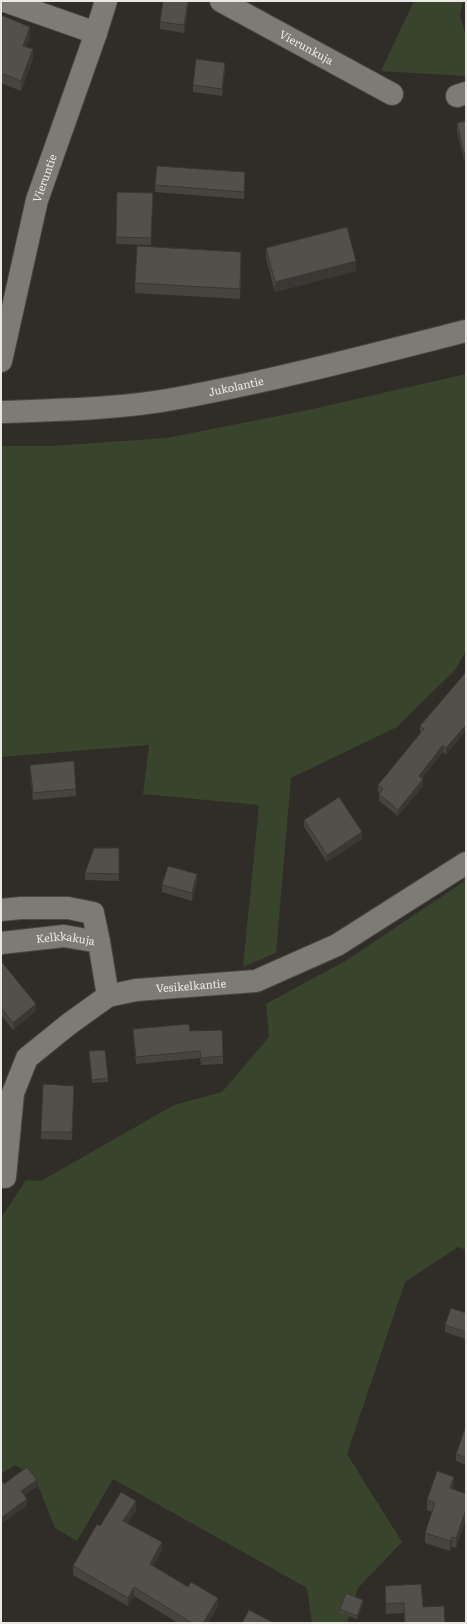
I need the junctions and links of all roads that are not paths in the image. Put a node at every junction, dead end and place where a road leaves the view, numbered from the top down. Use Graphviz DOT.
graph roads {
  1 [pos="5,1"];
  2 [pos="106,1"];
  3 [pos="221,1"];
  4 [pos="96,33"];
  5 [pos="392,94"];
  6 [pos="466,331"];
  7 [pos="1,362"];
  8 [pos="1,412"];
  9 [pos="466,862"];
  10 [pos="1,910"];
  11 [pos="99,942"];
  12 [pos="1,943"];
  13 [pos="108,996"];
  14 [pos="5,1177"];
  1 -- 4 [label="street"];
  2 -- 4 [label="street, Vieruntie"];
  3 -- 5 [label="street, Vierunkuja"];
  4 -- 7 [label="street, Vieruntie"];
  6 -- 8 [label="street, Jukolantie"];
  9 -- 13 [label="street, Vesikelkantie"];
  10 -- 11 [label="street"];
  11 -- 12 [label="street, Kelkkakuja"];
  11 -- 13 [label="street, Kelkkakuja"];
  13 -- 14 [label="street, Vesikelkantie"];
}
